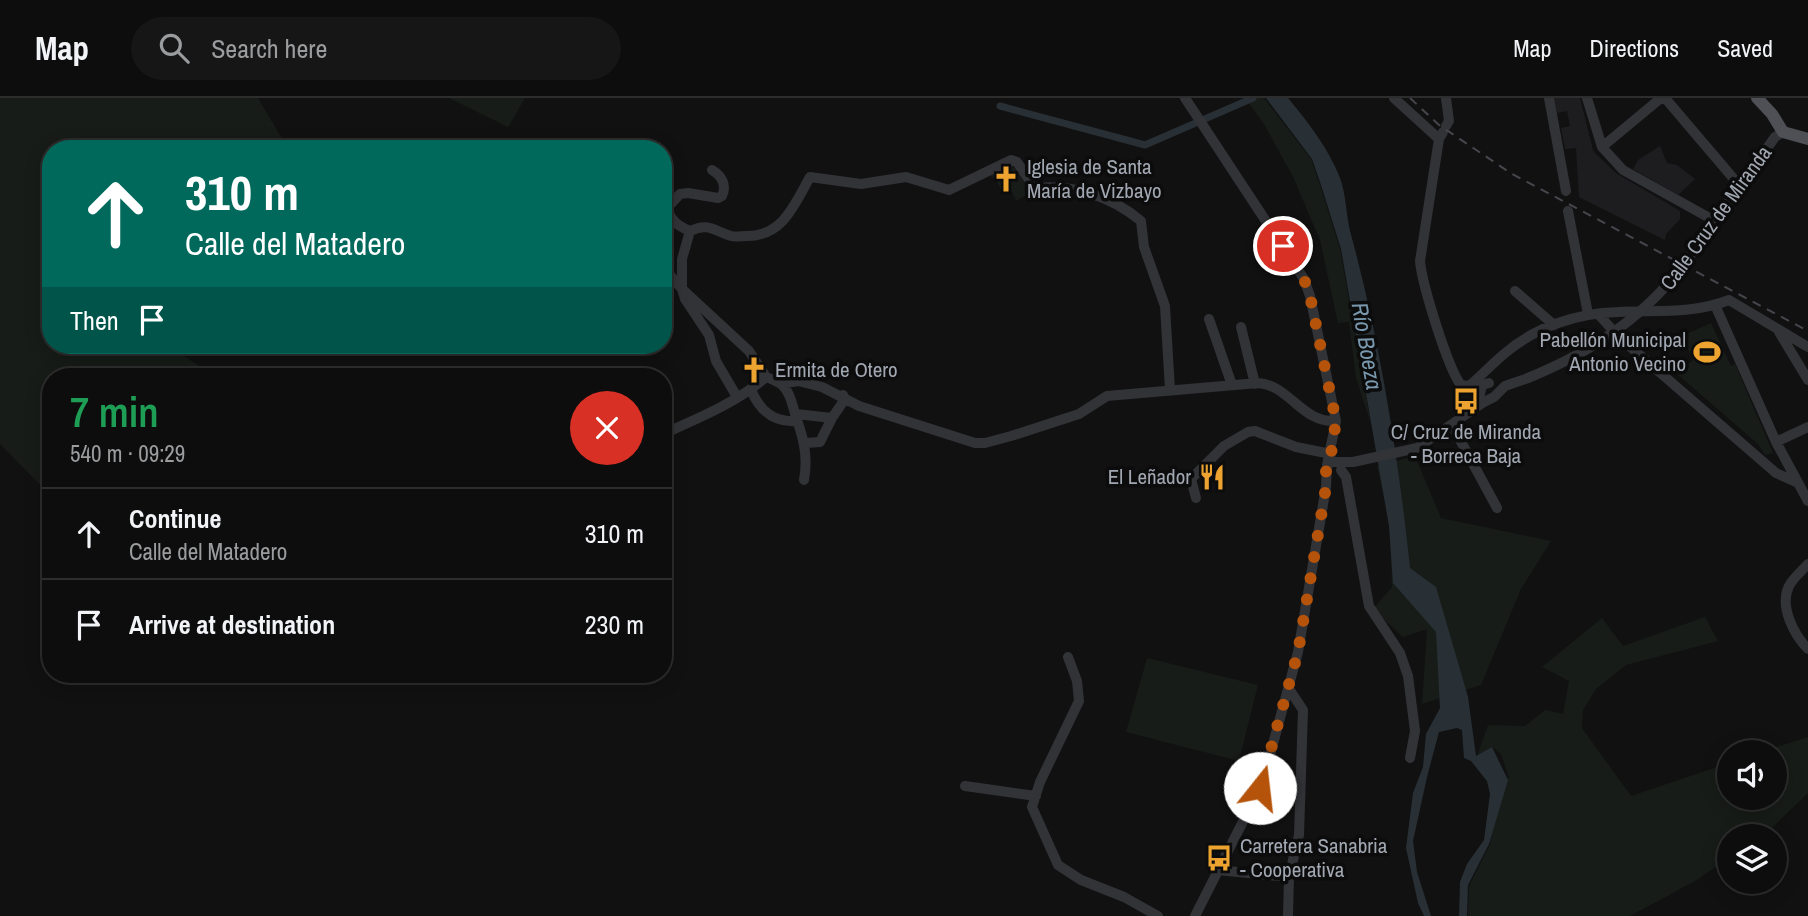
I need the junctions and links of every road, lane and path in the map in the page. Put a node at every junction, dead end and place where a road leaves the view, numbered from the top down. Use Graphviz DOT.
graph roads {
  1 [pos="1185,98"];
  2 [pos="1394,98"];
  3 [pos="1446,98"];
  4 [pos="1549,98"];
  5 [pos="1587,98"];
  6 [pos="1663,98"];
  7 [pos="1756,98"];
  8 [pos="1785,128"];
  9 [pos="1808,129"];
  10 [pos="1443,132"];
  11 [pos="1808,139"];
  12 [pos="1602,147"];
  13 [pos="712,170"];
  14 [pos="1740,185"];
  15 [pos="1566,191"];
  16 [pos="672,203"];
  17 [pos="1568,211"];
  18 [pos="672,219"];
  19 [pos="1715,221"];
  20 [pos="690,231"];
  21 [pos="672,277"];
  22 [pos="682,289"];
  23 [pos="1515,291"];
  24 [pos="1715,305"];
  25 [pos="1593,314"];
  26 [pos="1209,319"];
  27 [pos="1554,325"];
  28 [pos="1241,327"];
  29 [pos="1778,330"];
  30 [pos="1808,347"];
  31 [pos="766,377"];
  32 [pos="1808,380"];
  33 [pos="781,384"];
  34 [pos="1255,384"];
  35 [pos="1493,384"];
  36 [pos="1232,385"];
  37 [pos="751,390"];
  38 [pos="1170,390"];
  39 [pos="1480,392"];
  40 [pos="737,397"];
  41 [pos="844,397"];
  42 [pos="832,418"];
  43 [pos="797,420"];
  44 [pos="1336,421"];
  45 [pos="1452,425"];
  46 [pos="1807,429"];
  47 [pos="672,430"];
  48 [pos="1776,442"];
  49 [pos="805,443"];
  50 [pos="1338,468"];
  51 [pos="804,480"];
  52 [pos="1796,482"];
  53 [pos="1196,498"];
  54 [pos="1808,502"];
  55 [pos="1497,508"];
  56 [pos="1808,564"];
  57 [pos="1808,649"];
  58 [pos="1068,657"];
  59 [pos="1295,696"];
  60 [pos="1410,758"];
  61 [pos="965,786"];
  62 [pos="1036,796"];
  63 [pos="1219,866"];
  64 [pos="1289,877"];
  65 [pos="1158,916"];
  66 [pos="1195,916"];
  67 [pos="1288,916"];
  1 -- 44 [label="street"];
  2 -- 10 [label="street"];
  3 -- 10 [label="street"];
  4 -- 15 [label="street"];
  5 -- 12 [label="street"];
  6 -- 12 [label="street"];
  6 -- 14 [label="street"];
  7 -- 8 [label="main road"];
  8 -- 9 [label="main road"];
  8 -- 11 [label="main road"];
  8 -- 14 [label="street, Calle Cruz de Miranda"];
  10 -- 39 [label="street"];
  12 -- 19 [label="street"];
  13 -- 16 [label="street"];
  14 -- 19 [label="street, Calle Cruz de Miranda"];
  17 -- 25 [label="street"];
  18 -- 20 [label="street"];
  19 -- 35 [label="street, Calle Cruz de Miranda, bridge"];
  20 -- 22 [label="street"];
  20 -- 38 [label="street"];
  21 -- 22 [label="street"];
  22 -- 31 [label="street"];
  22 -- 40 [label="street"];
  23 -- 27 [label="street"];
  24 -- 25 [label="street"];
  24 -- 29 [label="street"];
  24 -- 48 [label="street"];
  25 -- 27 [label="street"];
  25 -- 52 [label="street"];
  26 -- 36 [label="street"];
  27 -- 35 [label="street"];
  28 -- 34 [label="street"];
  29 -- 30 [label="street"];
  29 -- 32 [label="street"];
  31 -- 33 [label="street"];
  31 -- 37 [label="street"];
  33 -- 41 [label="street"];
  33 -- 43 [label="street"];
  34 -- 36 [label="street"];
  34 -- 44 [label="street"];
  35 -- 39 [label="street"];
  35 -- 39 [label="street"];
  36 -- 38 [label="street"];
  37 -- 40 [label="street"];
  37 -- 43 [label="street"];
  38 -- 41 [label="street"];
  39 -- 45 [label="street"];
  40 -- 47 [label="street"];
  41 -- 42 [label="street"];
  42 -- 43 [label="street"];
  42 -- 49 [label="street"];
  43 -- 49 [label="street"];
  44 -- 50 [label="street"];
  45 -- 50 [label="street"];
  45 -- 55 [label="street"];
  46 -- 48 [label="street"];
  48 -- 52 [label="street"];
  49 -- 51 [label="street"];
  50 -- 53 [label="street"];
  50 -- 59 [label="street"];
  50 -- 60 [label="street"];
  52 -- 54 [label="street"];
  56 -- 57 [label="street"];
  58 -- 62 [label="street"];
  59 -- 63 [label="street"];
  59 -- 64 [label="street"];
  61 -- 62 [label="street"];
  62 -- 65 [label="street"];
  63 -- 64 [label="street"];
  63 -- 66 [label="street"];
  64 -- 67 [label="street"];
}
